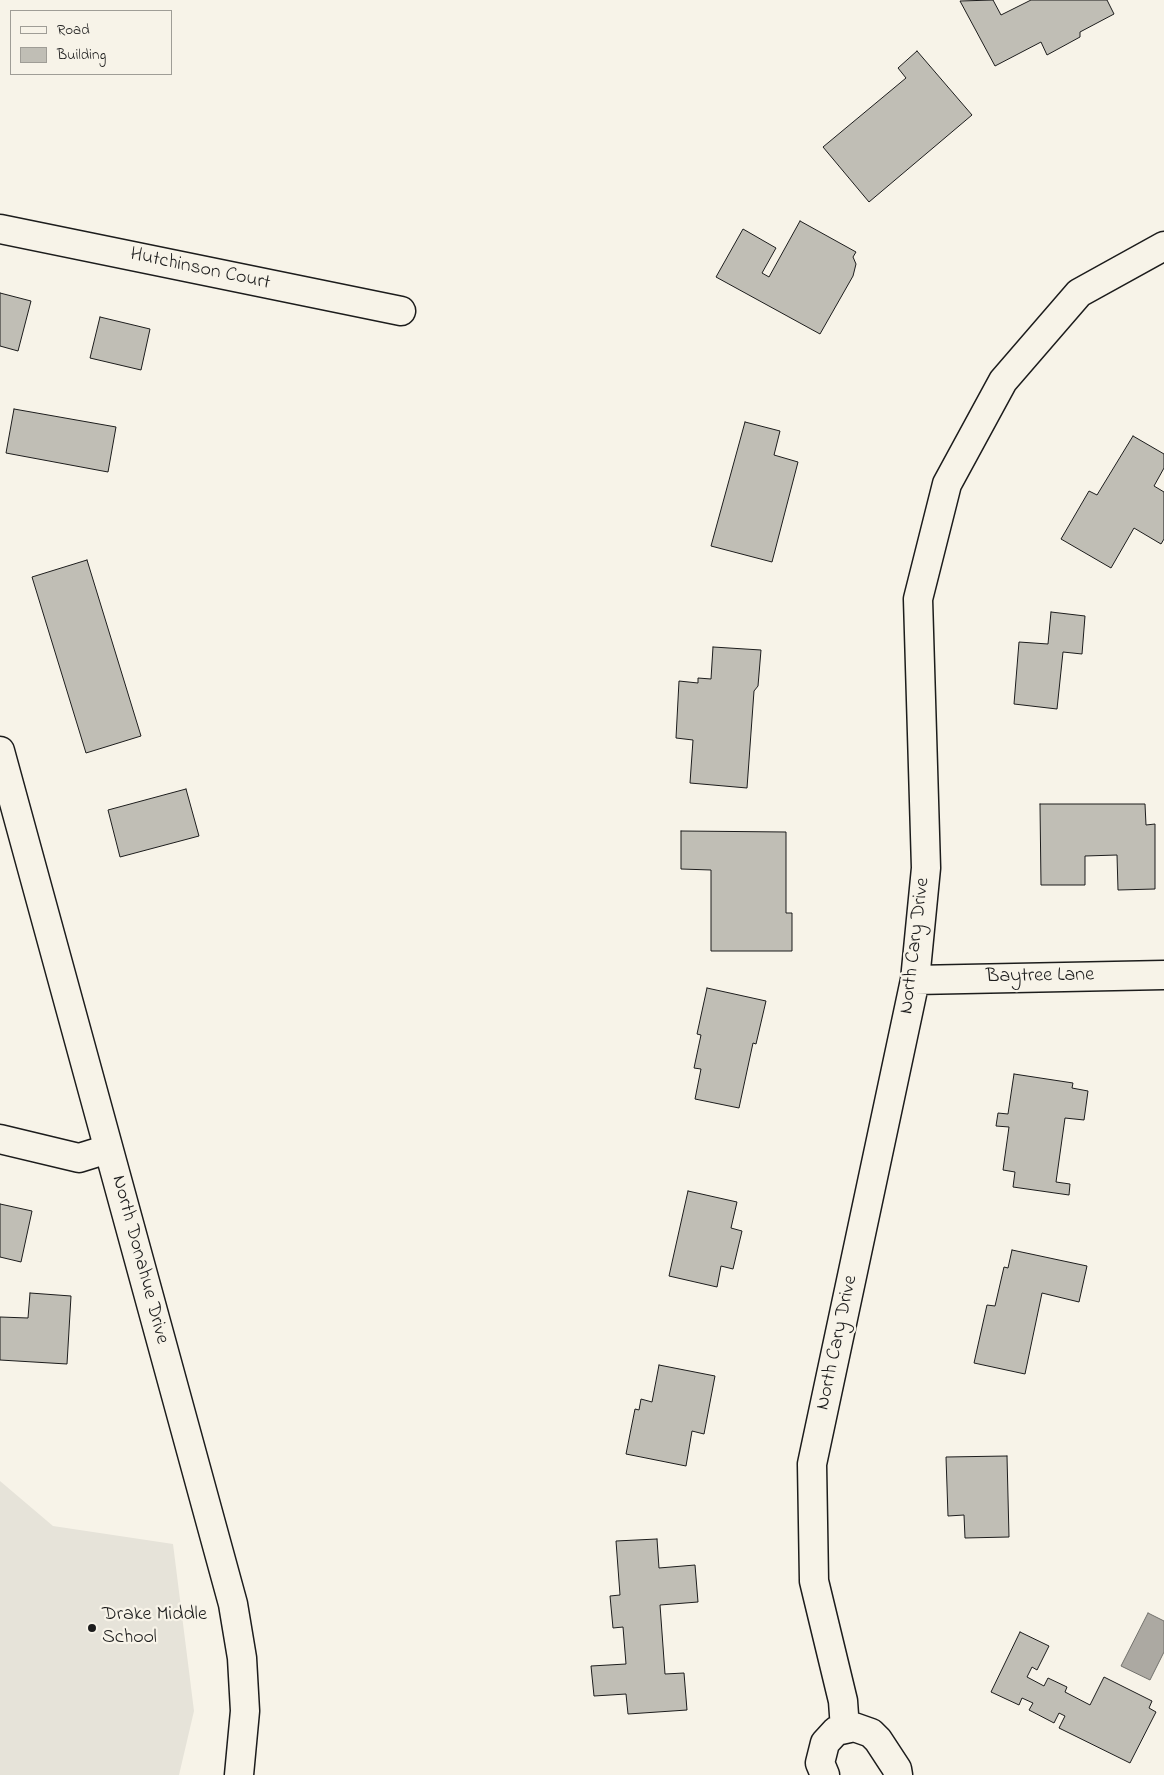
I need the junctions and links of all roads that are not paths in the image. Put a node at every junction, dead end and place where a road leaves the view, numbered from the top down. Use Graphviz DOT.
graph roads {
  1 [pos="0,229"];
  2 [pos="1164,246"];
  3 [pos="401,311"];
  4 [pos="1,758"];
  5 [pos="1164,975"];
  6 [pos="915,980"];
  7 [pos="0,1139"];
  8 [pos="108,1149"];
  9 [pos="845,1728"];
  10 [pos="239,1775"];
  11 [pos="825,1775"];
  12 [pos="898,1775"];
  1 -- 3 [label="street, Hutchinson Court"];
  2 -- 6 [label="street, North Cary Drive"];
  4 -- 8 [label="street, North Donahue Drive"];
  5 -- 6 [label="street, Baytree Lane"];
  6 -- 9 [label="street, North Cary Drive"];
  7 -- 8 [label="street"];
  8 -- 10 [label="street, North Donahue Drive"];
  9 -- 11 [label="street"];
  9 -- 12 [label="street"];
}
